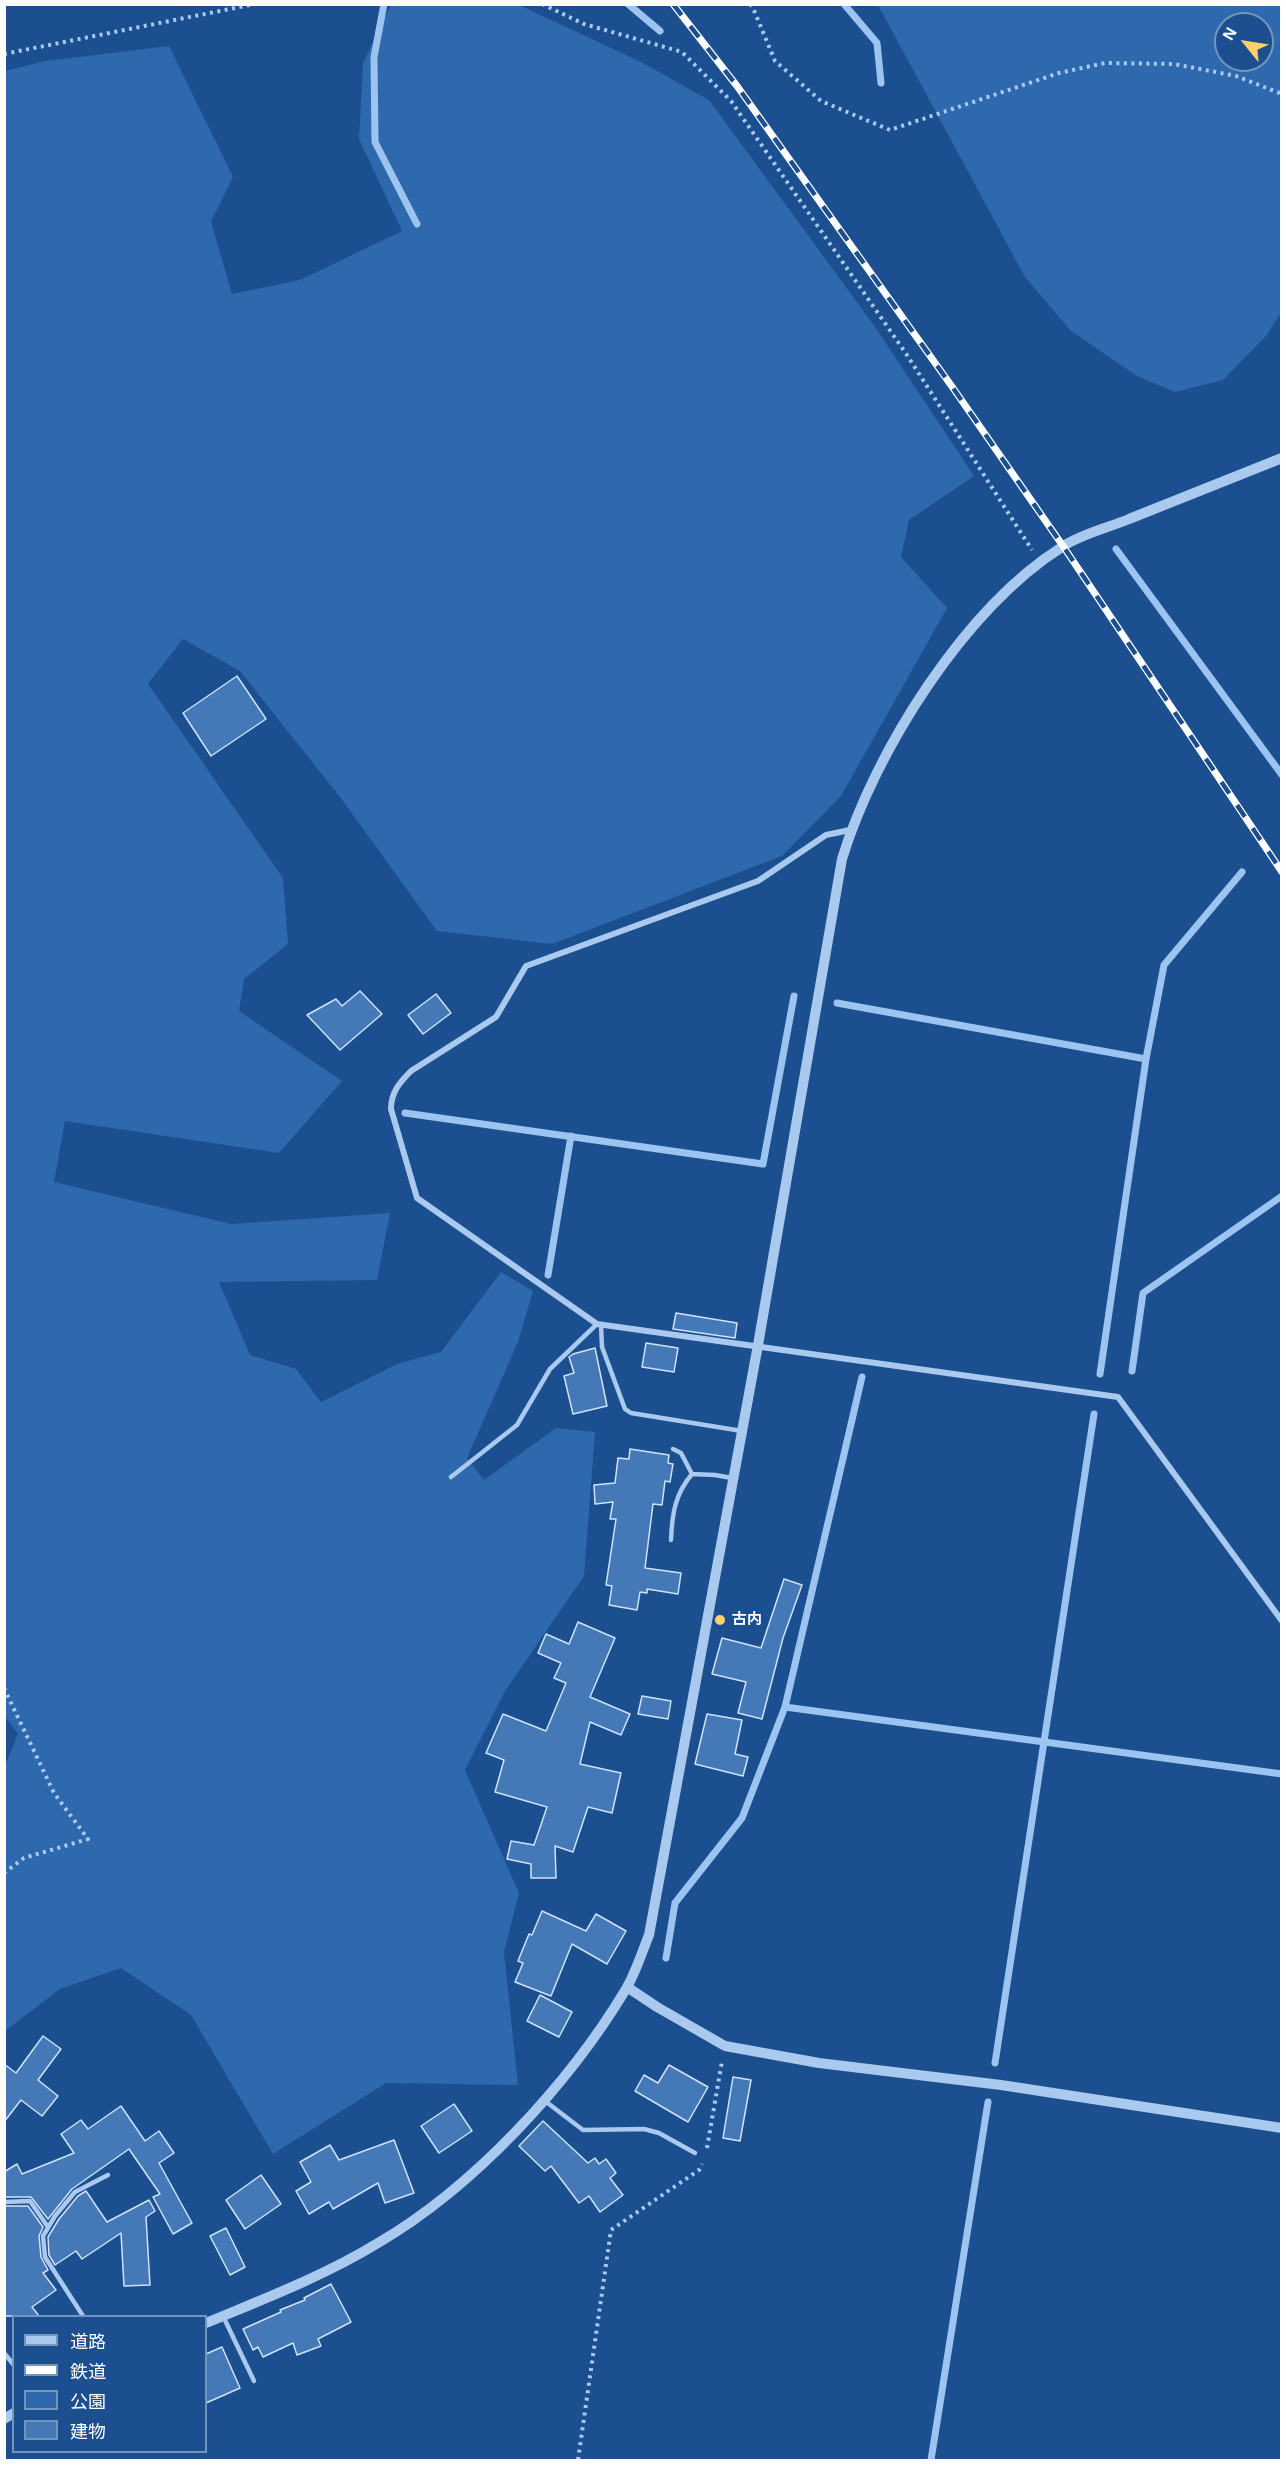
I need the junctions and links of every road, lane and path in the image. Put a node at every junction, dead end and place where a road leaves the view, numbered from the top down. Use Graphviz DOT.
graph roads {
  1 [pos="255,4"];
  2 [pos="542,4"];
  3 [pos="750,4"];
  4 [pos="4,54"];
  5 [pos="1281,94"];
  6 [pos="1281,458"];
  7 [pos="1040,563"];
  8 [pos="850,830"];
  9 [pos="599,1325"];
  10 [pos="758,1345"];
  11 [pos="742,1431"];
  12 [pos="673,1449"];
  13 [pos="692,1474"];
  14 [pos="451,1477"];
  15 [pos="733,1479"];
  16 [pos="671,1539"];
  17 [pos="1281,1621"];
  18 [pos="4,1689"];
  19 [pos="4,1873"];
  20 [pos="627,1987"];
  21 [pos="543,2100"];
  22 [pos="1281,2128"];
  23 [pos="694,2153"];
  24 [pos="108,2175"];
  25 [pos="4,2202"];
  26 [pos="48,2227"];
  27 [pos="611,2230"];
  28 [pos="82,2315"];
  29 [pos="223,2316"];
  30 [pos="207,2323"];
  31 [pos="254,2381"];
  32 [pos="578,2460"];
  1 -- 4 [label="path"];
  2 -- 7 [label="path"];
  3 -- 5 [label="path"];
  6 -- 7 [label="street"];
  7 -- 8 [label="street"];
  8 -- 9 [label="street"];
  8 -- 10 [label="street"];
  9 -- 10 [label="street"];
  9 -- 11 [label="lane"];
  9 -- 14 [label="lane"];
  10 -- 11 [label="street"];
  10 -- 17 [label="street"];
  11 -- 15 [label="street"];
  12 -- 13 [label="lane"];
  13 -- 15 [label="lane"];
  13 -- 16 [label="lane"];
  15 -- 20 [label="street"];
  18 -- 19 [label="path"];
  20 -- 21 [label="street"];
  20 -- 22 [label="street"];
  21 -- 23 [label="lane"];
  21 -- 29 [label="street"];
  24 -- 26 [label="lane"];
  25 -- 26 [label="lane"];
  26 -- 28 [label="lane"];
  27 -- 32 [label="path"];
  29 -- 30 [label="street"];
  29 -- 31 [label="lane"];
}
